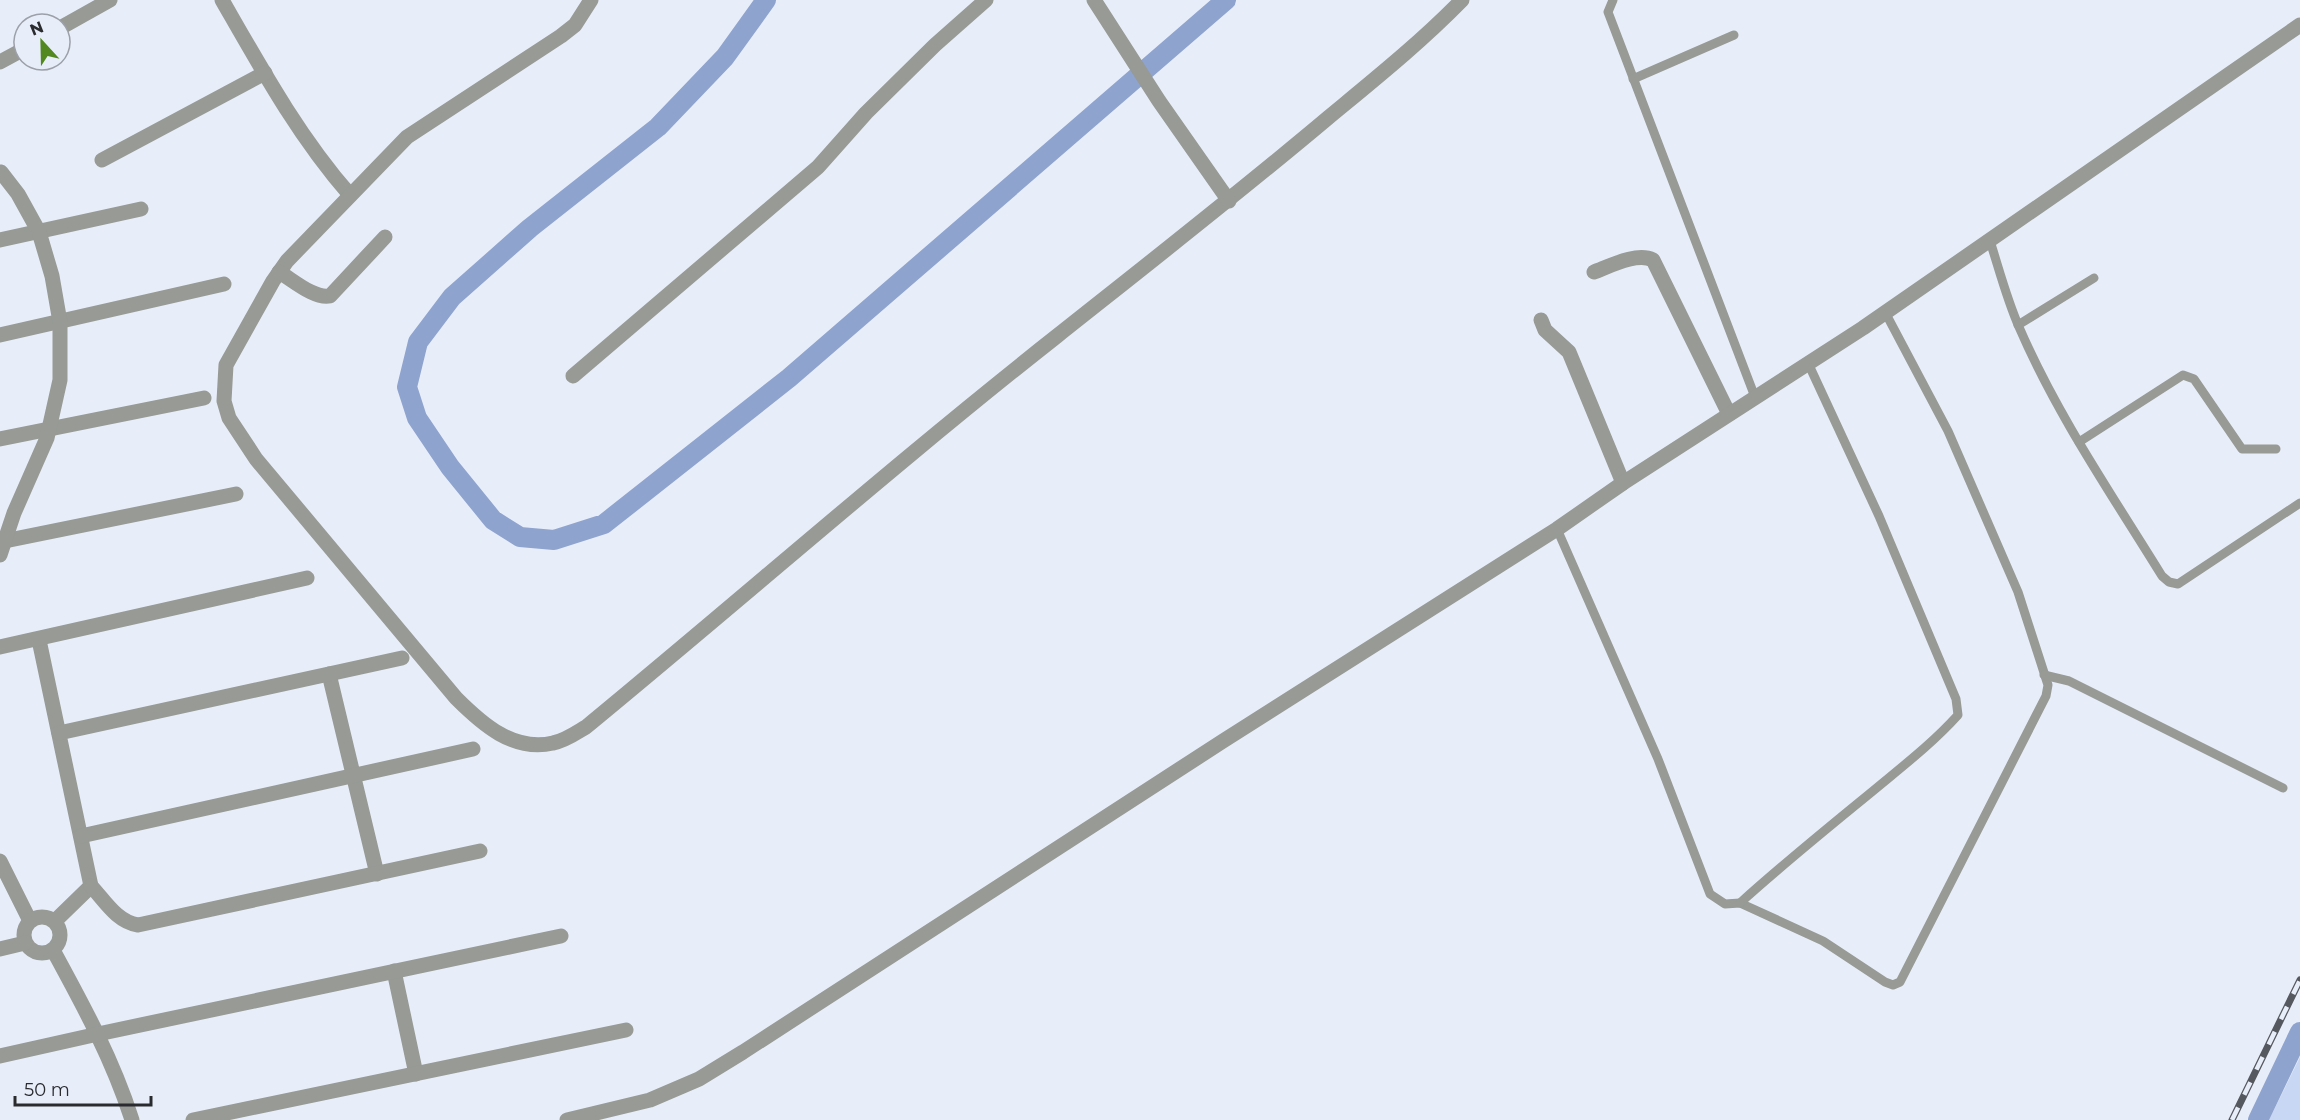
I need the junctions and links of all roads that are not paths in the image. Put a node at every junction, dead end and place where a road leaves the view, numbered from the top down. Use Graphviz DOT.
graph roads {
  1 [pos="110,0"];
  2 [pos="222,0"];
  3 [pos="591,0"];
  4 [pos="986,0"];
  5 [pos="1094,0"];
  6 [pos="1462,0"];
  7 [pos="1613,0"];
  8 [pos="72,21"];
  9 [pos="2300,25"];
  10 [pos="1734,35"];
  11 [pos="265,73"];
  12 [pos="1634,79"];
  13 [pos="102,160"];
  14 [pos="1,172"];
  15 [pos="350,195"];
  16 [pos="1229,201"];
  17 [pos="141,208"];
  18 [pos="39,232"];
  19 [pos="385,237"];
  20 [pos="0,240"];
  21 [pos="1990,241"];
  22 [pos="279,272"];
  23 [pos="1594,272"];
  24 [pos="2094,278"];
  25 [pos="224,284"];
  26 [pos="1885,312"];
  27 [pos="1541,320"];
  28 [pos="60,322"];
  29 [pos="2018,325"];
  30 [pos="0,335"];
  31 [pos="1808,363"];
  32 [pos="573,376"];
  33 [pos="1755,397"];
  34 [pos="204,398"];
  35 [pos="1729,414"];
  36 [pos="48,428"];
  37 [pos="0,439"];
  38 [pos="2079,442"];
  39 [pos="2276,449"];
  40 [pos="1623,483"];
  41 [pos="236,494"];
  42 [pos="2300,503"];
  43 [pos="1557,529"];
  44 [pos="1,546"];
  45 [pos="307,578"];
  46 [pos="39,640"];
  47 [pos="0,647"];
  48 [pos="402,658"];
  49 [pos="329,674"];
  50 [pos="2044,675"];
  51 [pos="59,733"];
  52 [pos="473,749"];
  53 [pos="353,776"];
  54 [pos="2283,788"];
  55 [pos="81,837"];
  56 [pos="480,851"];
  57 [pos="0,861"];
  58 [pos="377,874"];
  59 [pos="92,886"];
  60 [pos="1740,903"];
  61 [pos="30,921"];
  62 [pos="55,921"];
  63 [pos="561,936"];
  64 [pos="25,943"];
  65 [pos="0,949"];
  66 [pos="53,950"];
  67 [pos="394,972"];
  68 [pos="626,1030"];
  69 [pos="98,1034"];
  70 [pos="0,1056"];
  71 [pos="416,1074"];
  72 [pos="132,1120"];
  73 [pos="193,1120"];
  74 [pos="567,1120"];
  1 -- 8 [label="street"];
  2 -- 11 [label="street"];
  3 -- 15 [label="street"];
  4 -- 32 [label="street"];
  5 -- 16 [label="street"];
  6 -- 16 [label="street"];
  7 -- 12 [label="lane"];
  9 -- 21 [label="street"];
  10 -- 12 [label="lane"];
  11 -- 13 [label="street"];
  11 -- 15 [label="street"];
  12 -- 33 [label="lane"];
  14 -- 18 [label="street"];
  15 -- 22 [label="street"];
  16 -- 22 [label="street"];
  17 -- 18 [label="street"];
  18 -- 20 [label="street"];
  18 -- 28 [label="street"];
  19 -- 22 [label="street"];
  21 -- 26 [label="street"];
  21 -- 29 [label="lane"];
  23 -- 35 [label="street"];
  24 -- 29 [label="lane"];
  25 -- 28 [label="street"];
  26 -- 31 [label="street"];
  26 -- 50 [label="lane"];
  27 -- 40 [label="street"];
  28 -- 30 [label="street"];
  28 -- 36 [label="street"];
  29 -- 38 [label="lane"];
  31 -- 33 [label="street"];
  31 -- 60 [label="lane"];
  33 -- 35 [label="street"];
  34 -- 36 [label="street"];
  35 -- 40 [label="street"];
  36 -- 37 [label="street"];
  36 -- 44 [label="street"];
  38 -- 39 [label="lane"];
  38 -- 42 [label="lane"];
  40 -- 43 [label="street"];
  41 -- 44 [label="street"];
  43 -- 60 [label="lane"];
  43 -- 74 [label="street"];
  45 -- 46 [label="street"];
  46 -- 47 [label="street"];
  46 -- 51 [label="street"];
  48 -- 49 [label="street"];
  49 -- 51 [label="street"];
  49 -- 53 [label="street"];
  50 -- 54 [label="lane"];
  50 -- 60 [label="lane"];
  51 -- 55 [label="street"];
  52 -- 53 [label="street"];
  53 -- 55 [label="street"];
  53 -- 58 [label="street"];
  55 -- 59 [label="street"];
  56 -- 58 [label="street"];
  57 -- 61 [label="street"];
  58 -- 59 [label="street"];
  59 -- 62 [label="street"];
  61 -- 62 [label="street"];
  61 -- 64 [label="street"];
  62 -- 66 [label="street"];
  63 -- 67 [label="street"];
  64 -- 65 [label="street"];
  64 -- 66 [label="street"];
  66 -- 69 [label="street"];
  67 -- 69 [label="street"];
  67 -- 71 [label="street"];
  68 -- 71 [label="street"];
  69 -- 70 [label="street"];
  69 -- 72 [label="street"];
  71 -- 73 [label="street"];
}
